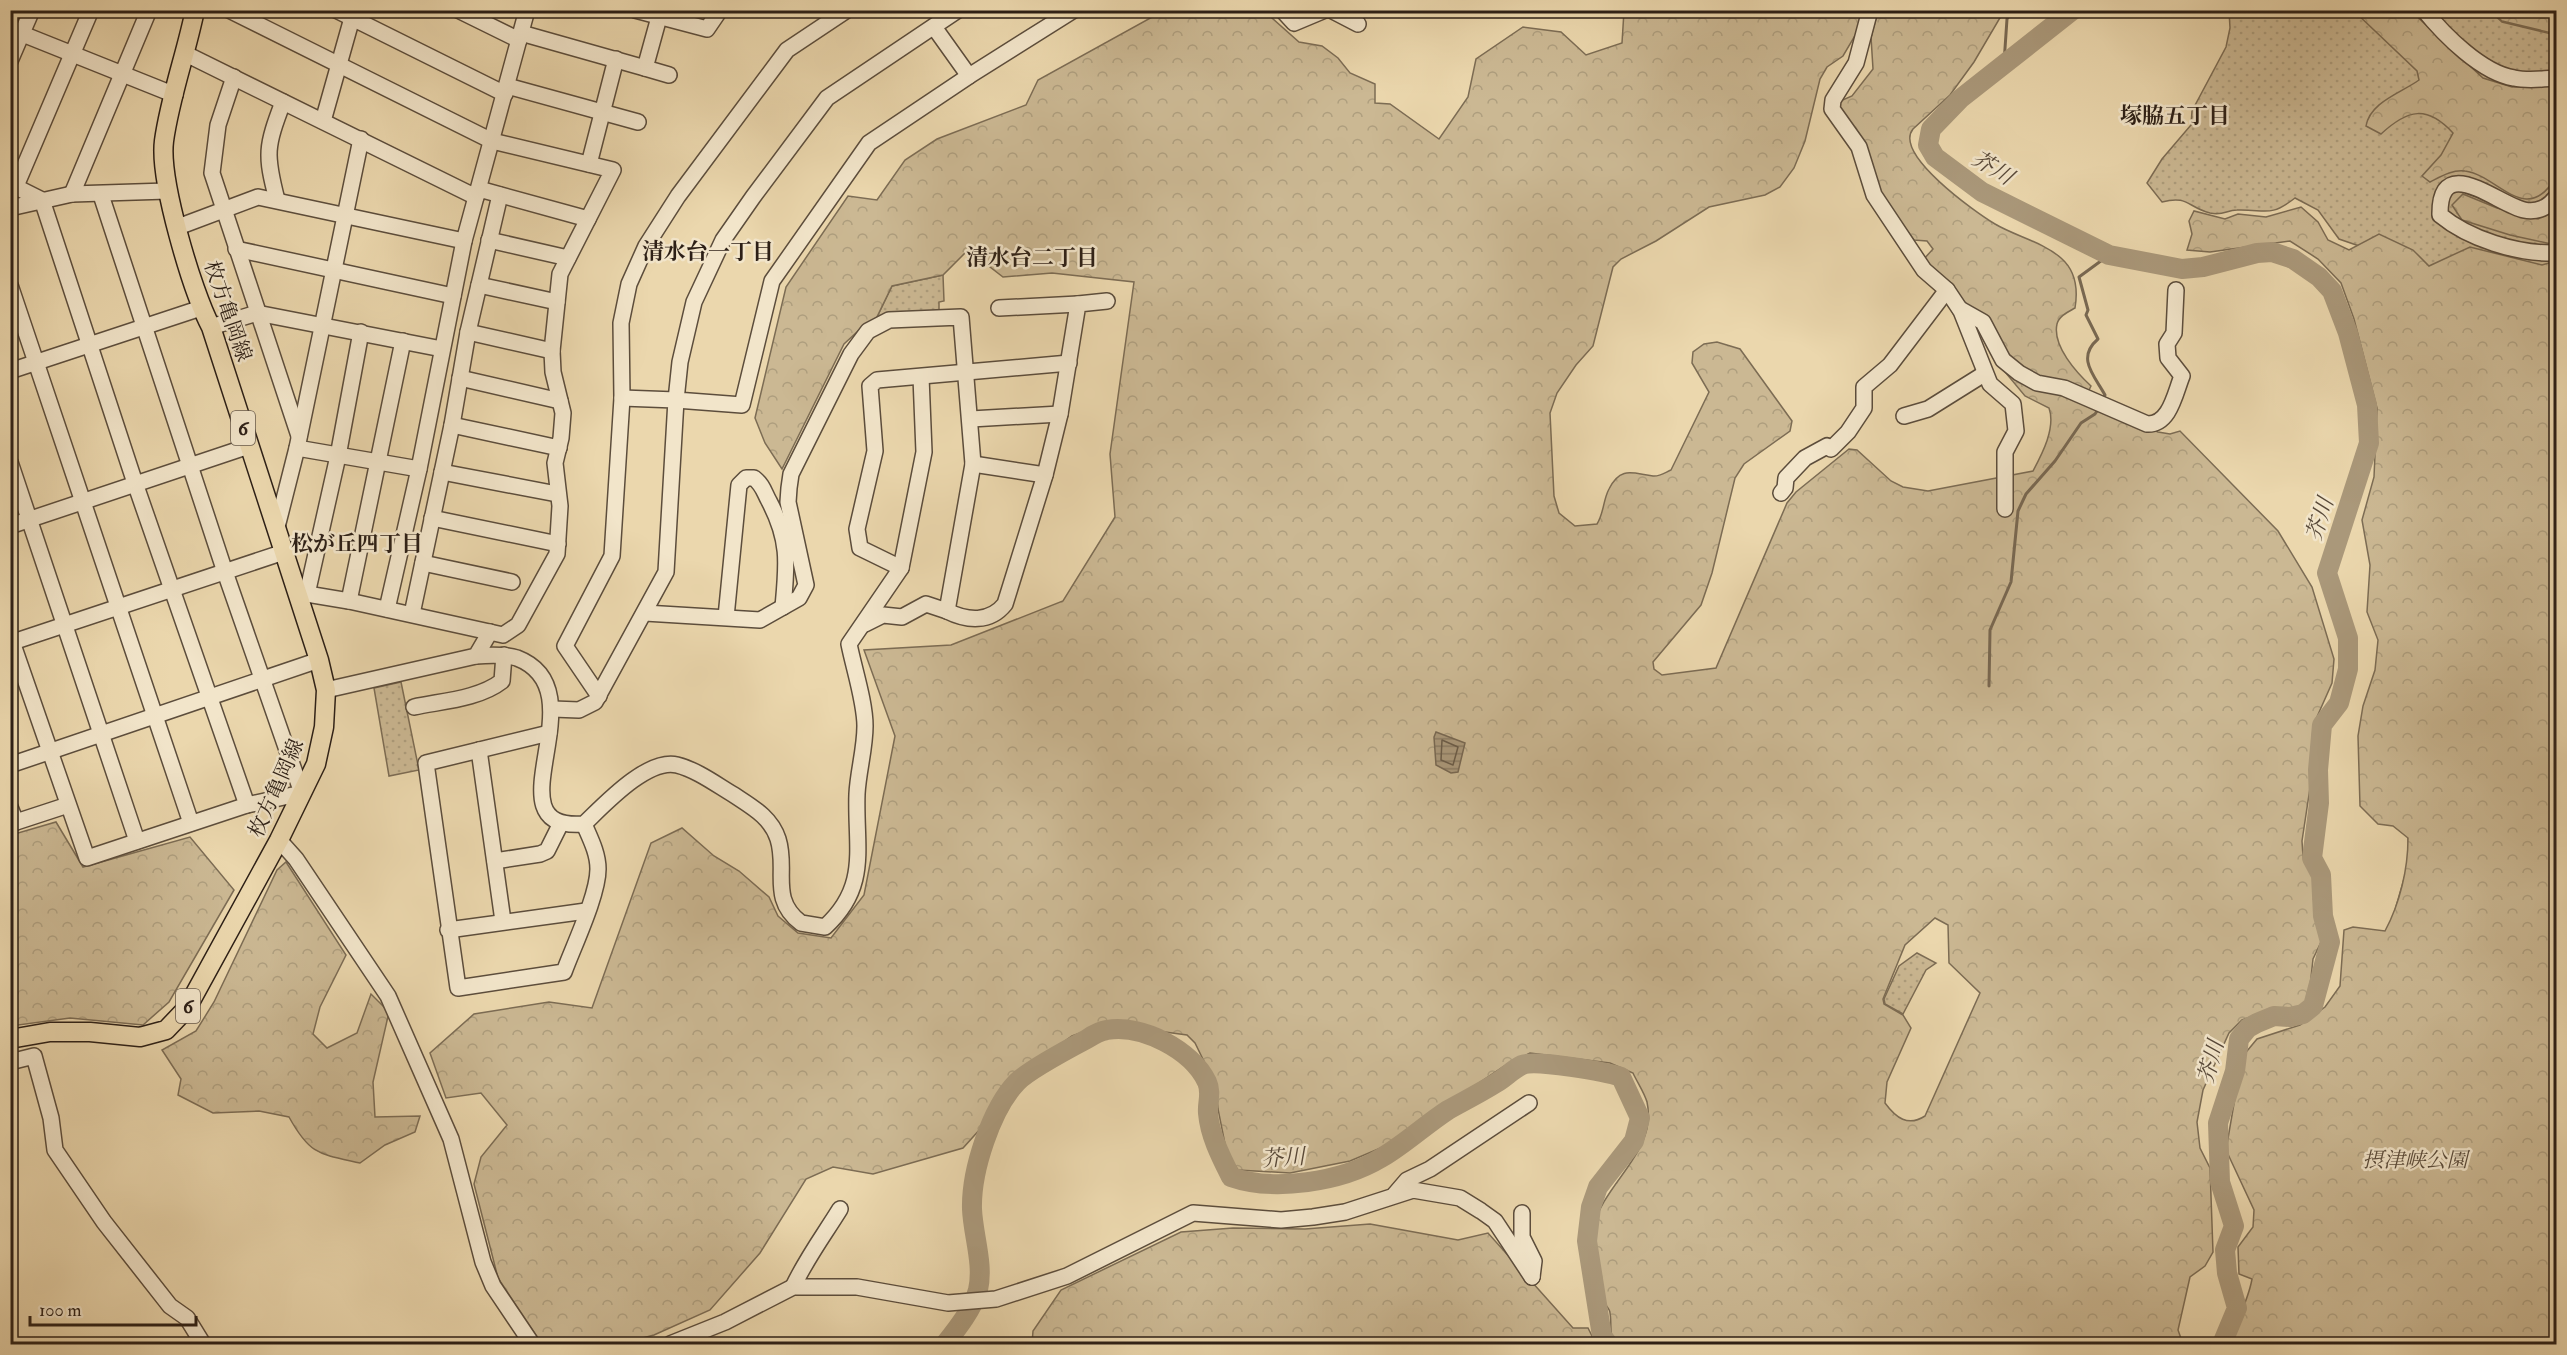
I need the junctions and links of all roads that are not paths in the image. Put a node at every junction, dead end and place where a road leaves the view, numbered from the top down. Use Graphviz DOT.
graph roads {
  1 [pos="32,10"];
  2 [pos="91,10"];
  3 [pos="150,10"];
  4 [pos="195,10"];
  5 [pos="229,10"];
  6 [pos="336,10"];
  7 [pos="458,10"];
  8 [pos="527,10"];
  9 [pos="635,10"];
  10 [pos="720,10"];
  11 [pos="847,10"];
  12 [pos="958,10"];
  13 [pos="1074,10"];
  14 [pos="1282,10"];
  15 [pos="1325,10"];
  16 [pos="1331,10"];
  17 [pos="1870,10"];
  18 [pos="2424,10"];
  19 [pos="660,14"];
  20 [pos="353,15"];
  21 [pos="1358,24"];
  22 [pos="934,27"];
  23 [pos="16,32"];
  24 [pos="520,37"];
  25 [pos="186,54"];
  26 [pos="72,55"];
  27 [pos="616,59"];
  28 [pos="10,61"];
  29 [pos="338,67"];
  30 [pos="645,68"];
  31 [pos="669,75"];
  32 [pos="123,76"];
  33 [pos="969,76"];
  34 [pos="234,77"];
  35 [pos="2556,78"];
  36 [pos="506,90"];
  37 [pos="175,95"];
  38 [pos="283,102"];
  39 [pos="602,111"];
  40 [pos="323,121"];
  41 [pos="638,122"];
  42 [pos="361,139"];
  43 [pos="492,141"];
  44 [pos="589,164"];
  45 [pos="13,185"];
  46 [pos="167,191"];
  47 [pos="478,193"];
  48 [pos="72,194"];
  49 [pos="101,195"];
  50 [pos="500,195"];
  51 [pos="2556,197"];
  52 [pos="42,200"];
  53 [pos="277,200"];
  54 [pos="10,208"];
  55 [pos="223,209"];
  56 [pos="346,215"];
  57 [pos="588,219"];
  58 [pos="177,227"];
  59 [pos="489,240"];
  60 [pos="464,241"];
  61 [pos="236,249"];
  62 [pos="2556,253"];
  63 [pos="568,258"];
  64 [pos="334,271"];
  65 [pos="10,285"];
  66 [pos="479,285"];
  67 [pos="1947,290"];
  68 [pos="2176,290"];
  69 [pos="453,296"];
  70 [pos="1107,301"];
  71 [pos="557,302"];
  72 [pos="1078,304"];
  73 [pos="201,308"];
  74 [pos="999,308"];
  75 [pos="1960,309"];
  76 [pos="257,313"];
  77 [pos="322,324"];
  78 [pos="143,327"];
  79 [pos="211,327"];
  80 [pos="362,332"];
  81 [pos="468,332"];
  82 [pos="403,341"];
  83 [pos="91,344"];
  84 [pos="442,349"];
  85 [pos="552,351"];
  86 [pos="37,363"];
  87 [pos="1069,363"];
  88 [pos="10,371"];
  89 [pos="968,371"];
  90 [pos="1984,374"];
  91 [pos="921,377"];
  92 [pos="460,378"];
  93 [pos="622,398"];
  94 [pos="676,400"];
  95 [pos="560,401"];
  96 [pos="1060,414"];
  97 [pos="1904,416"];
  98 [pos="971,419"];
  99 [pos="452,425"];
  100 [pos="298,442"];
  101 [pos="249,446"];
  102 [pos="559,448"];
  103 [pos="338,456"];
  104 [pos="10,462"];
  105 [pos="376,462"];
  106 [pos="190,464"];
  107 [pos="973,464"];
  108 [pos="419,469"];
  109 [pos="442,472"];
  110 [pos="1045,475"];
  111 [pos="135,483"];
  112 [pos="1781,493"];
  113 [pos="557,494"];
  114 [pos="83,500"];
  115 [pos="2005,509"];
  116 [pos="432,518"];
  117 [pos="30,519"];
  118 [pos="10,526"];
  119 [pos="277,527"];
  120 [pos="558,544"];
  121 [pos="284,552"];
  122 [pos="423,563"];
  123 [pos="901,568"];
  124 [pos="225,572"];
  125 [pos="512,582"];
  126 [pos="172,589"];
  127 [pos="303,595"];
  128 [pos="349,602"];
  129 [pos="119,606"];
  130 [pos="783,607"];
  131 [pos="387,609"];
  132 [pos="947,611"];
  133 [pos="645,613"];
  134 [pos="412,614"];
  135 [pos="726,617"];
  136 [pos="865,624"];
  137 [pos="64,625"];
  138 [pos="490,632"];
  139 [pos="11,641"];
  140 [pos="504,655"];
  141 [pos="476,656"];
  142 [pos="319,660"];
  143 [pos="262,680"];
  144 [pos="326,690"];
  145 [pos="599,696"];
  146 [pos="210,698"];
  147 [pos="414,707"];
  148 [pos="553,709"];
  149 [pos="156,716"];
  150 [pos="549,733"];
  151 [pos="103,734"];
  152 [pos="479,750"];
  153 [pos="50,752"];
  154 [pos="10,765"];
  155 [pos="302,793"];
  156 [pos="68,805"];
  157 [pos="246,805"];
  158 [pos="10,807"];
  159 [pos="13,823"];
  160 [pos="191,823"];
  161 [pos="561,823"];
  162 [pos="584,824"];
  163 [pos="279,840"];
  164 [pos="137,841"];
  165 [pos="495,861"];
  166 [pos="586,911"];
  167 [pos="503,921"];
  168 [pos="448,930"];
  169 [pos="10,1039"];
  170 [pos="10,1062"];
  171 [pos="1529,1103"];
  172 [pos="1395,1194"];
  173 [pos="840,1209"];
  174 [pos="1522,1213"];
  175 [pos="793,1287"];
  176 [pos="203,1344"];
  177 [pos="532,1344"];
  178 [pos="670,1344"];
  1 -- 23 [label="street"];
  2 -- 26 [label="street"];
  3 -- 32 [label="street"];
  4 -- 25 [label="main road, 枚方亀岡線 / 6"];
  5 -- 29 [label="street"];
  6 -- 20 [label="street"];
  7 -- 24 [label="street"];
  8 -- 24 [label="street"];
  9 -- 19 [label="street"];
  10 -- 19 [label="street"];
  11 -- 93 [label="street"];
  12 -- 22 [label="street"];
  13 -- 33 [label="street"];
  14 -- 15 [label="street"];
  16 -- 21 [label="street"];
  17 -- 67 [label="street"];
  18 -- 35 [label="street"];
  19 -- 30 [label="street"];
  20 -- 29 [label="street"];
  20 -- 36 [label="street"];
  22 -- 33 [label="street"];
  22 -- 94 [label="street"];
  23 -- 26 [label="street"];
  23 -- 28 [label="street"];
  24 -- 27 [label="street"];
  24 -- 36 [label="street"];
  25 -- 34 [label="street"];
  25 -- 37 [label="main road, 枚方亀岡線 / 6"];
  26 -- 32 [label="street"];
  26 -- 45 [label="street"];
  27 -- 30 [label="street"];
  27 -- 39 [label="street"];
  29 -- 40 [label="street"];
  29 -- 43 [label="street"];
  30 -- 31 [label="street"];
  32 -- 37 [label="street"];
  32 -- 48 [label="street"];
  33 -- 94 [label="street"];
  34 -- 38 [label="street"];
  34 -- 55 [label="street"];
  36 -- 39 [label="street"];
  36 -- 43 [label="street"];
  37 -- 46 [label="main road, 枚方亀岡線 / 6"];
  38 -- 40 [label="street"];
  38 -- 53 [label="street"];
  39 -- 41 [label="street"];
  39 -- 44 [label="street"];
  40 -- 42 [label="street"];
  42 -- 47 [label="street"];
  42 -- 56 [label="street"];
  43 -- 44 [label="street"];
  43 -- 47 [label="street"];
  44 -- 57 [label="street"];
  45 -- 52 [label="street"];
  46 -- 49 [label="street"];
  46 -- 58 [label="main road, 枚方亀岡線 / 6"];
  47 -- 50 [label="street"];
  47 -- 60 [label="street"];
  48 -- 49 [label="street"];
  48 -- 52 [label="street"];
  49 -- 78 [label="street"];
  50 -- 57 [label="street"];
  50 -- 59 [label="street"];
  51 -- 62 [label="street"];
  52 -- 54 [label="street"];
  52 -- 83 [label="street"];
  53 -- 55 [label="street"];
  53 -- 56 [label="street"];
  55 -- 58 [label="street"];
  55 -- 61 [label="street"];
  56 -- 60 [label="street"];
  56 -- 64 [label="street"];
  57 -- 63 [label="street"];
  58 -- 73 [label="main road, 枚方亀岡線 / 6"];
  59 -- 63 [label="street"];
  59 -- 66 [label="street"];
  60 -- 69 [label="street"];
  61 -- 64 [label="street"];
  61 -- 76 [label="street"];
  63 -- 71 [label="street"];
  64 -- 69 [label="street"];
  64 -- 77 [label="street"];
  65 -- 86 [label="street"];
  66 -- 71 [label="street"];
  66 -- 81 [label="street"];
  67 -- 75 [label="street"];
  67 -- 112 [label="street"];
  68 -- 75 [label="street"];
  69 -- 84 [label="street"];
  70 -- 72 [label="street"];
  71 -- 85 [label="street"];
  72 -- 74 [label="street"];
  72 -- 87 [label="street"];
  73 -- 78 [label="street"];
  73 -- 79 [label="main road, 枚方亀岡線 / 6"];
  75 -- 90 [label="street"];
  76 -- 77 [label="street"];
  76 -- 79 [label="street"];
  76 -- 100 [label="street"];
  77 -- 80 [label="street"];
  77 -- 100 [label="street"];
  78 -- 83 [label="street"];
  78 -- 106 [label="street"];
  79 -- 101 [label="main road, 枚方亀岡線 / 6"];
  80 -- 82 [label="street"];
  80 -- 103 [label="street"];
  81 -- 85 [label="street"];
  81 -- 92 [label="street"];
  82 -- 84 [label="street"];
  82 -- 105 [label="street"];
  83 -- 86 [label="street"];
  83 -- 111 [label="street"];
  84 -- 108 [label="street"];
  85 -- 95 [label="street"];
  86 -- 88 [label="street"];
  86 -- 114 [label="street"];
  87 -- 89 [label="street"];
  87 -- 96 [label="street"];
  89 -- 91 [label="street"];
  89 -- 98 [label="street"];
  89 -- 130 [label="street"];
  90 -- 97 [label="street"];
  90 -- 115 [label="street"];
  91 -- 123 [label="street"];
  91 -- 123 [label="street"];
  92 -- 95 [label="street"];
  92 -- 99 [label="street"];
  93 -- 94 [label="street"];
  93 -- 145 [label="street"];
  94 -- 133 [label="street"];
  95 -- 102 [label="street"];
  96 -- 98 [label="street"];
  96 -- 110 [label="street"];
  98 -- 107 [label="street"];
  99 -- 102 [label="street"];
  99 -- 109 [label="street"];
  100 -- 103 [label="street"];
  100 -- 119 [label="street"];
  101 -- 106 [label="street"];
  101 -- 119 [label="main road, 枚方亀岡線 / 6"];
  102 -- 113 [label="street"];
  103 -- 105 [label="street"];
  103 -- 127 [label="street"];
  104 -- 117 [label="street"];
  105 -- 108 [label="street"];
  105 -- 128 [label="street"];
  106 -- 111 [label="street"];
  106 -- 124 [label="street"];
  107 -- 110 [label="street"];
  107 -- 132 [label="street"];
  108 -- 131 [label="street"];
  109 -- 113 [label="street"];
  109 -- 116 [label="street"];
  110 -- 132 [label="street"];
  111 -- 114 [label="street"];
  111 -- 126 [label="street"];
  113 -- 120 [label="street"];
  114 -- 117 [label="street"];
  114 -- 129 [label="street"];
  116 -- 120 [label="street"];
  116 -- 122 [label="street"];
  117 -- 118 [label="street"];
  117 -- 137 [label="street"];
  119 -- 121 [label="main road, 枚方亀岡線 / 6"];
  120 -- 138 [label="street"];
  121 -- 124 [label="street"];
  121 -- 127 [label="main road, 枚方亀岡線 / 6"];
  122 -- 125 [label="street"];
  122 -- 134 [label="street"];
  123 -- 136 [label="street"];
  124 -- 126 [label="street"];
  124 -- 143 [label="street"];
  126 -- 129 [label="street"];
  126 -- 146 [label="street"];
  127 -- 128 [label="street"];
  127 -- 142 [label="main road, 枚方亀岡線 / 6"];
  128 -- 131 [label="street"];
  129 -- 137 [label="street"];
  129 -- 149 [label="street"];
  130 -- 135 [label="street"];
  130 -- 135 [label="street"];
  131 -- 134 [label="street"];
  132 -- 136 [label="street"];
  133 -- 135 [label="street"];
  133 -- 145 [label="street"];
  134 -- 138 [label="street"];
  136 -- 162 [label="street"];
  137 -- 139 [label="street"];
  137 -- 151 [label="street"];
  138 -- 141 [label="street"];
  139 -- 153 [label="street"];
  140 -- 141 [label="street"];
  140 -- 147 [label="street"];
  140 -- 148 [label="street"];
  141 -- 144 [label="street"];
  142 -- 143 [label="street"];
  142 -- 144 [label="main road, 枚方亀岡線 / 6"];
  143 -- 146 [label="street"];
  143 -- 155 [label="street"];
  144 -- 155 [label="main road, 枚方亀岡線 / 6"];
  145 -- 148 [label="street"];
  146 -- 149 [label="street"];
  146 -- 157 [label="street"];
  148 -- 150 [label="street"];
  149 -- 151 [label="street"];
  149 -- 160 [label="street"];
  150 -- 152 [label="street"];
  150 -- 161 [label="street"];
  151 -- 153 [label="street"];
  151 -- 164 [label="street"];
  152 -- 165 [label="street"];
  152 -- 168 [label="street"];
  153 -- 154 [label="street"];
  153 -- 156 [label="street"];
  155 -- 157 [label="street"];
  155 -- 163 [label="main road, 枚方亀岡線 / 6"];
  156 -- 159 [label="street"];
  156 -- 164 [label="street"];
  157 -- 160 [label="street"];
  158 -- 159 [label="street"];
  160 -- 164 [label="street"];
  161 -- 162 [label="street"];
  161 -- 165 [label="street"];
  162 -- 166 [label="street"];
  163 -- 169 [label="main road, 枚方亀岡線 / 6"];
  163 -- 177 [label="street"];
  165 -- 167 [label="street"];
  166 -- 167 [label="street"];
  166 -- 168 [label="street"];
  167 -- 168 [label="street"];
  170 -- 176 [label="street"];
  171 -- 172 [label="street"];
  172 -- 174 [label="street"];
  172 -- 175 [label="street"];
  173 -- 175 [label="street"];
  175 -- 178 [label="street"];
}
